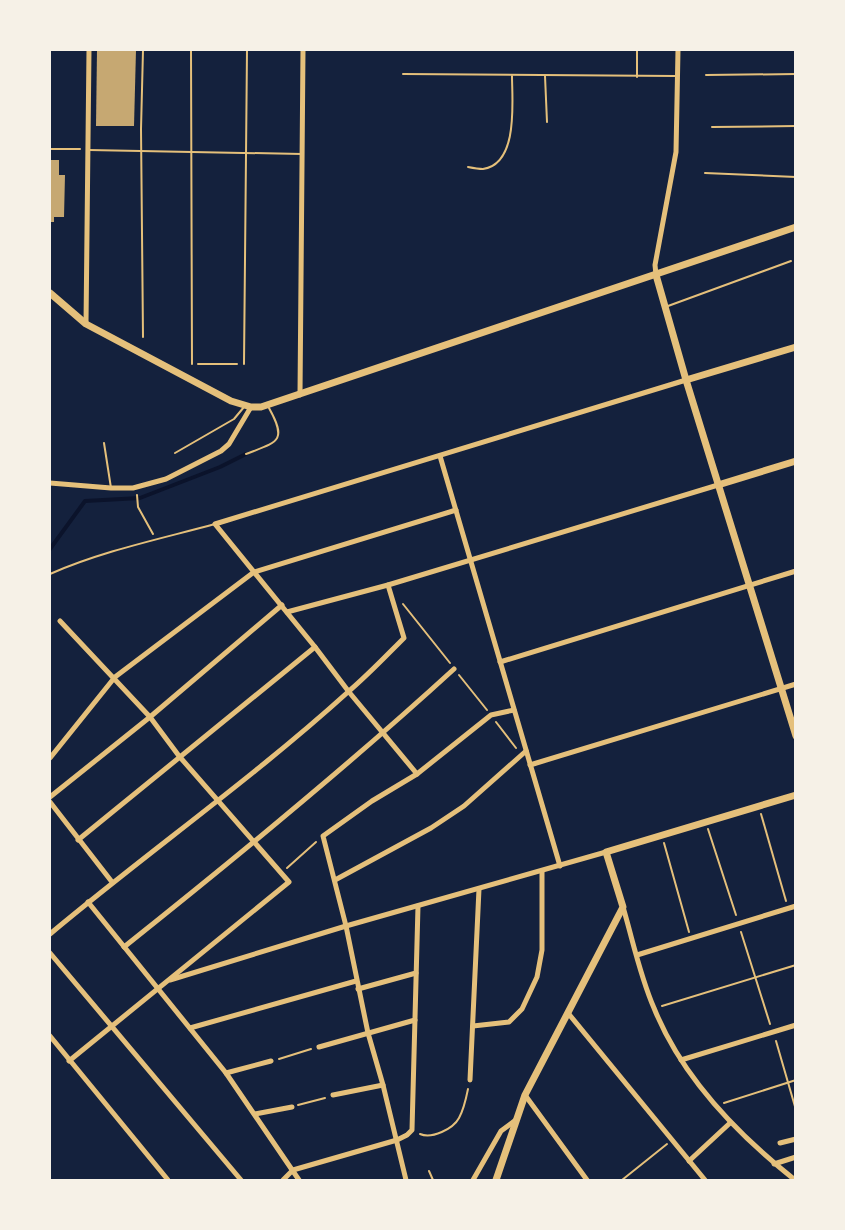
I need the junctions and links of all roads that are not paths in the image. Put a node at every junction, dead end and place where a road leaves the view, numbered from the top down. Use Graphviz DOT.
graph roads {
  1 [pos="89,50"];
  2 [pos="143,50"];
  3 [pos="191,50"];
  4 [pos="247,50"];
  5 [pos="303,50"];
  6 [pos="637,50"];
  7 [pos="678,50"];
  8 [pos="402,74"];
  9 [pos="512,76"];
  10 [pos="545,76"];
  11 [pos="678,76"];
  12 [pos="637,77"];
  13 [pos="547,122"];
  14 [pos="89,150"];
  15 [pos="141,150"];
  16 [pos="191,152"];
  17 [pos="246,153"];
  18 [pos="302,154"];
  19 [pos="468,167"];
  20 [pos="795,227"];
  21 [pos="791,261"];
  22 [pos="656,275"];
  23 [pos="51,297"];
  24 [pos="665,307"];
  25 [pos="86,324"];
  26 [pos="143,337"];
  27 [pos="795,347"];
  28 [pos="192,364"];
  29 [pos="244,364"];
  30 [pos="686,380"];
  31 [pos="300,396"];
  32 [pos="248,406"];
  33 [pos="265,406"];
  34 [pos="104,443"];
  35 [pos="175,453"];
  36 [pos="246,454"];
  37 [pos="440,456"];
  38 [pos="795,461"];
  39 [pos="50,483"];
  40 [pos="718,485"];
  41 [pos="111,488"];
  42 [pos="456,510"];
  43 [pos="215,524"];
  44 [pos="470,559"];
  45 [pos="254,572"];
  46 [pos="795,572"];
  47 [pos="50,574"];
  48 [pos="388,585"];
  49 [pos="749,586"];
  50 [pos="282,606"];
  51 [pos="287,612"];
  52 [pos="60,621"];
  53 [pos="315,647"];
  54 [pos="500,662"];
  55 [pos="454,669"];
  56 [pos="115,677"];
  57 [pos="795,684"];
  58 [pos="781,689"];
  59 [pos="349,692"];
  60 [pos="514,710"];
  61 [pos="150,717"];
  62 [pos="384,733"];
  63 [pos="795,736"];
  64 [pos="526,751"];
  65 [pos="179,756"];
  66 [pos="50,759"];
  67 [pos="530,765"];
  68 [pos="417,774"];
  69 [pos="795,795"];
  70 [pos="50,797"];
  71 [pos="218,801"];
  72 [pos="50,802"];
  73 [pos="78,840"];
  74 [pos="253,843"];
  75 [pos="606,852"];
  76 [pos="560,866"];
  77 [pos="542,871"];
  78 [pos="335,880"];
  79 [pos="112,882"];
  80 [pos="479,889"];
  81 [pos="88,902"];
  82 [pos="418,906"];
  83 [pos="795,906"];
  84 [pos="623,907"];
  85 [pos="346,926"];
  86 [pos="50,934"];
  87 [pos="124,947"];
  88 [pos="50,953"];
  89 [pos="637,955"];
  90 [pos="416,973"];
  91 [pos="166,981"];
  92 [pos="356,981"];
  93 [pos="157,988"];
  94 [pos="358,989"];
  95 [pos="567,1013"];
  96 [pos="415,1020"];
  97 [pos="795,1025"];
  98 [pos="472,1026"];
  99 [pos="110,1027"];
  100 [pos="190,1028"];
  101 [pos="368,1033"];
  102 [pos="50,1036"];
  103 [pos="320,1047"];
  104 [pos="681,1060"];
  105 [pos="69,1061"];
  106 [pos="271,1061"];
  107 [pos="226,1073"];
  108 [pos="470,1080"];
  109 [pos="383,1085"];
  110 [pos="333,1095"];
  111 [pos="525,1095"];
  112 [pos="292,1107"];
  113 [pos="255,1114"];
  114 [pos="518,1118"];
  115 [pos="730,1123"];
  116 [pos="795,1139"];
  117 [pos="397,1140"];
  118 [pos="780,1143"];
  119 [pos="795,1157"];
  120 [pos="689,1161"];
  121 [pos="774,1164"];
  122 [pos="293,1170"];
  123 [pos="429,1171"];
  124 [pos="168,1180"];
  125 [pos="241,1180"];
  126 [pos="283,1180"];
  127 [pos="298,1180"];
  128 [pos="406,1180"];
  129 [pos="433,1180"];
  130 [pos="473,1180"];
  131 [pos="496,1180"];
  132 [pos="587,1180"];
  133 [pos="705,1180"];
  134 [pos="795,1180"];
  1 -- 14 [label="street"];
  2 -- 15 [label="lane"];
  3 -- 16 [label="lane"];
  4 -- 17 [label="lane"];
  5 -- 18 [label="street"];
  6 -- 12 [label="lane"];
  7 -- 11 [label="street"];
  8 -- 9 [label="lane"];
  9 -- 10 [label="lane"];
  9 -- 19 [label="lane"];
  10 -- 12 [label="lane"];
  10 -- 13 [label="lane"];
  11 -- 12 [label="lane"];
  11 -- 22 [label="street"];
  14 -- 15 [label="lane"];
  14 -- 25 [label="street"];
  15 -- 16 [label="lane"];
  15 -- 26 [label="lane"];
  16 -- 17 [label="lane"];
  16 -- 28 [label="lane"];
  17 -- 18 [label="lane"];
  17 -- 29 [label="lane"];
  18 -- 31 [label="street"];
  20 -- 22 [label="street"];
  21 -- 24 [label="lane"];
  22 -- 24 [label="street"];
  22 -- 31 [label="street"];
  23 -- 25 [label="street"];
  24 -- 30 [label="street"];
  25 -- 32 [label="street"];
  27 -- 30 [label="street"];
  30 -- 37 [label="street"];
  30 -- 40 [label="street"];
  31 -- 33 [label="street"];
  32 -- 33 [label="street"];
  32 -- 35 [label="lane"];
  32 -- 41 [label="street"];
  33 -- 36 [label="lane"];
  34 -- 41 [label="lane"];
  37 -- 42 [label="street"];
  37 -- 43 [label="street"];
  38 -- 40 [label="street"];
  39 -- 41 [label="street"];
  40 -- 44 [label="street"];
  40 -- 49 [label="street"];
  42 -- 44 [label="street"];
  42 -- 45 [label="street"];
  43 -- 45 [label="street"];
  43 -- 47 [label="lane"];
  44 -- 48 [label="street"];
  44 -- 54 [label="street"];
  45 -- 50 [label="street"];
  45 -- 56 [label="street"];
  46 -- 49 [label="street"];
  48 -- 51 [label="street"];
  48 -- 59 [label="street"];
  49 -- 54 [label="street"];
  49 -- 58 [label="street"];
  50 -- 51 [label="street"];
  50 -- 61 [label="street"];
  51 -- 53 [label="street"];
  52 -- 56 [label="street"];
  53 -- 59 [label="street"];
  53 -- 65 [label="street"];
  54 -- 60 [label="street"];
  55 -- 62 [label="street"];
  56 -- 61 [label="street"];
  56 -- 66 [label="street"];
  57 -- 58 [label="street"];
  58 -- 63 [label="street"];
  58 -- 67 [label="street"];
  59 -- 62 [label="street"];
  59 -- 71 [label="street"];
  60 -- 64 [label="street"];
  60 -- 68 [label="street"];
  61 -- 65 [label="street"];
  61 -- 70 [label="street"];
  62 -- 68 [label="street"];
  62 -- 74 [label="street"];
  64 -- 67 [label="street"];
  64 -- 78 [label="street"];
  65 -- 71 [label="street"];
  65 -- 73 [label="street"];
  67 -- 76 [label="street"];
  68 -- 78 [label="street"];
  69 -- 75 [label="street"];
  71 -- 74 [label="street"];
  71 -- 79 [label="street"];
  72 -- 73 [label="street"];
  73 -- 79 [label="street"];
  74 -- 87 [label="street"];
  74 -- 91 [label="street"];
  75 -- 76 [label="street"];
  75 -- 84 [label="street"];
  76 -- 77 [label="street"];
  77 -- 80 [label="street"];
  77 -- 98 [label="street"];
  78 -- 85 [label="street"];
  79 -- 81 [label="street"];
  80 -- 82 [label="street"];
  80 -- 98 [label="street"];
  81 -- 86 [label="street"];
  81 -- 87 [label="street"];
  82 -- 85 [label="street"];
  82 -- 90 [label="street"];
  83 -- 89 [label="street"];
  84 -- 89 [label="street"];
  84 -- 95 [label="street"];
  85 -- 91 [label="street"];
  85 -- 92 [label="street"];
  87 -- 93 [label="street"];
  88 -- 99 [label="street"];
  89 -- 104 [label="street"];
  90 -- 94 [label="street"];
  90 -- 96 [label="street"];
  91 -- 93 [label="street"];
  92 -- 94 [label="street"];
  92 -- 100 [label="street"];
  93 -- 99 [label="street"];
  93 -- 100 [label="street"];
  94 -- 101 [label="street"];
  95 -- 111 [label="street"];
  95 -- 120 [label="street"];
  96 -- 101 [label="street"];
  96 -- 117 [label="street"];
  97 -- 104 [label="street"];
  98 -- 108 [label="street"];
  99 -- 105 [label="street"];
  99 -- 125 [label="street"];
  100 -- 107 [label="street"];
  101 -- 103 [label="street"];
  101 -- 109 [label="street"];
  102 -- 105 [label="street"];
  104 -- 115 [label="street"];
  105 -- 124 [label="street"];
  106 -- 107 [label="street"];
  107 -- 113 [label="street"];
  109 -- 110 [label="street"];
  109 -- 117 [label="street"];
  111 -- 114 [label="street"];
  111 -- 132 [label="street"];
  112 -- 113 [label="street"];
  113 -- 122 [label="street"];
  114 -- 130 [label="street"];
  114 -- 131 [label="street"];
  115 -- 120 [label="street"];
  115 -- 121 [label="street"];
  116 -- 118 [label="street"];
  117 -- 122 [label="street"];
  117 -- 128 [label="street"];
  119 -- 121 [label="street"];
  120 -- 133 [label="street"];
  121 -- 134 [label="street"];
  122 -- 126 [label="street"];
  122 -- 127 [label="street"];
  123 -- 129 [label="lane"];
}
